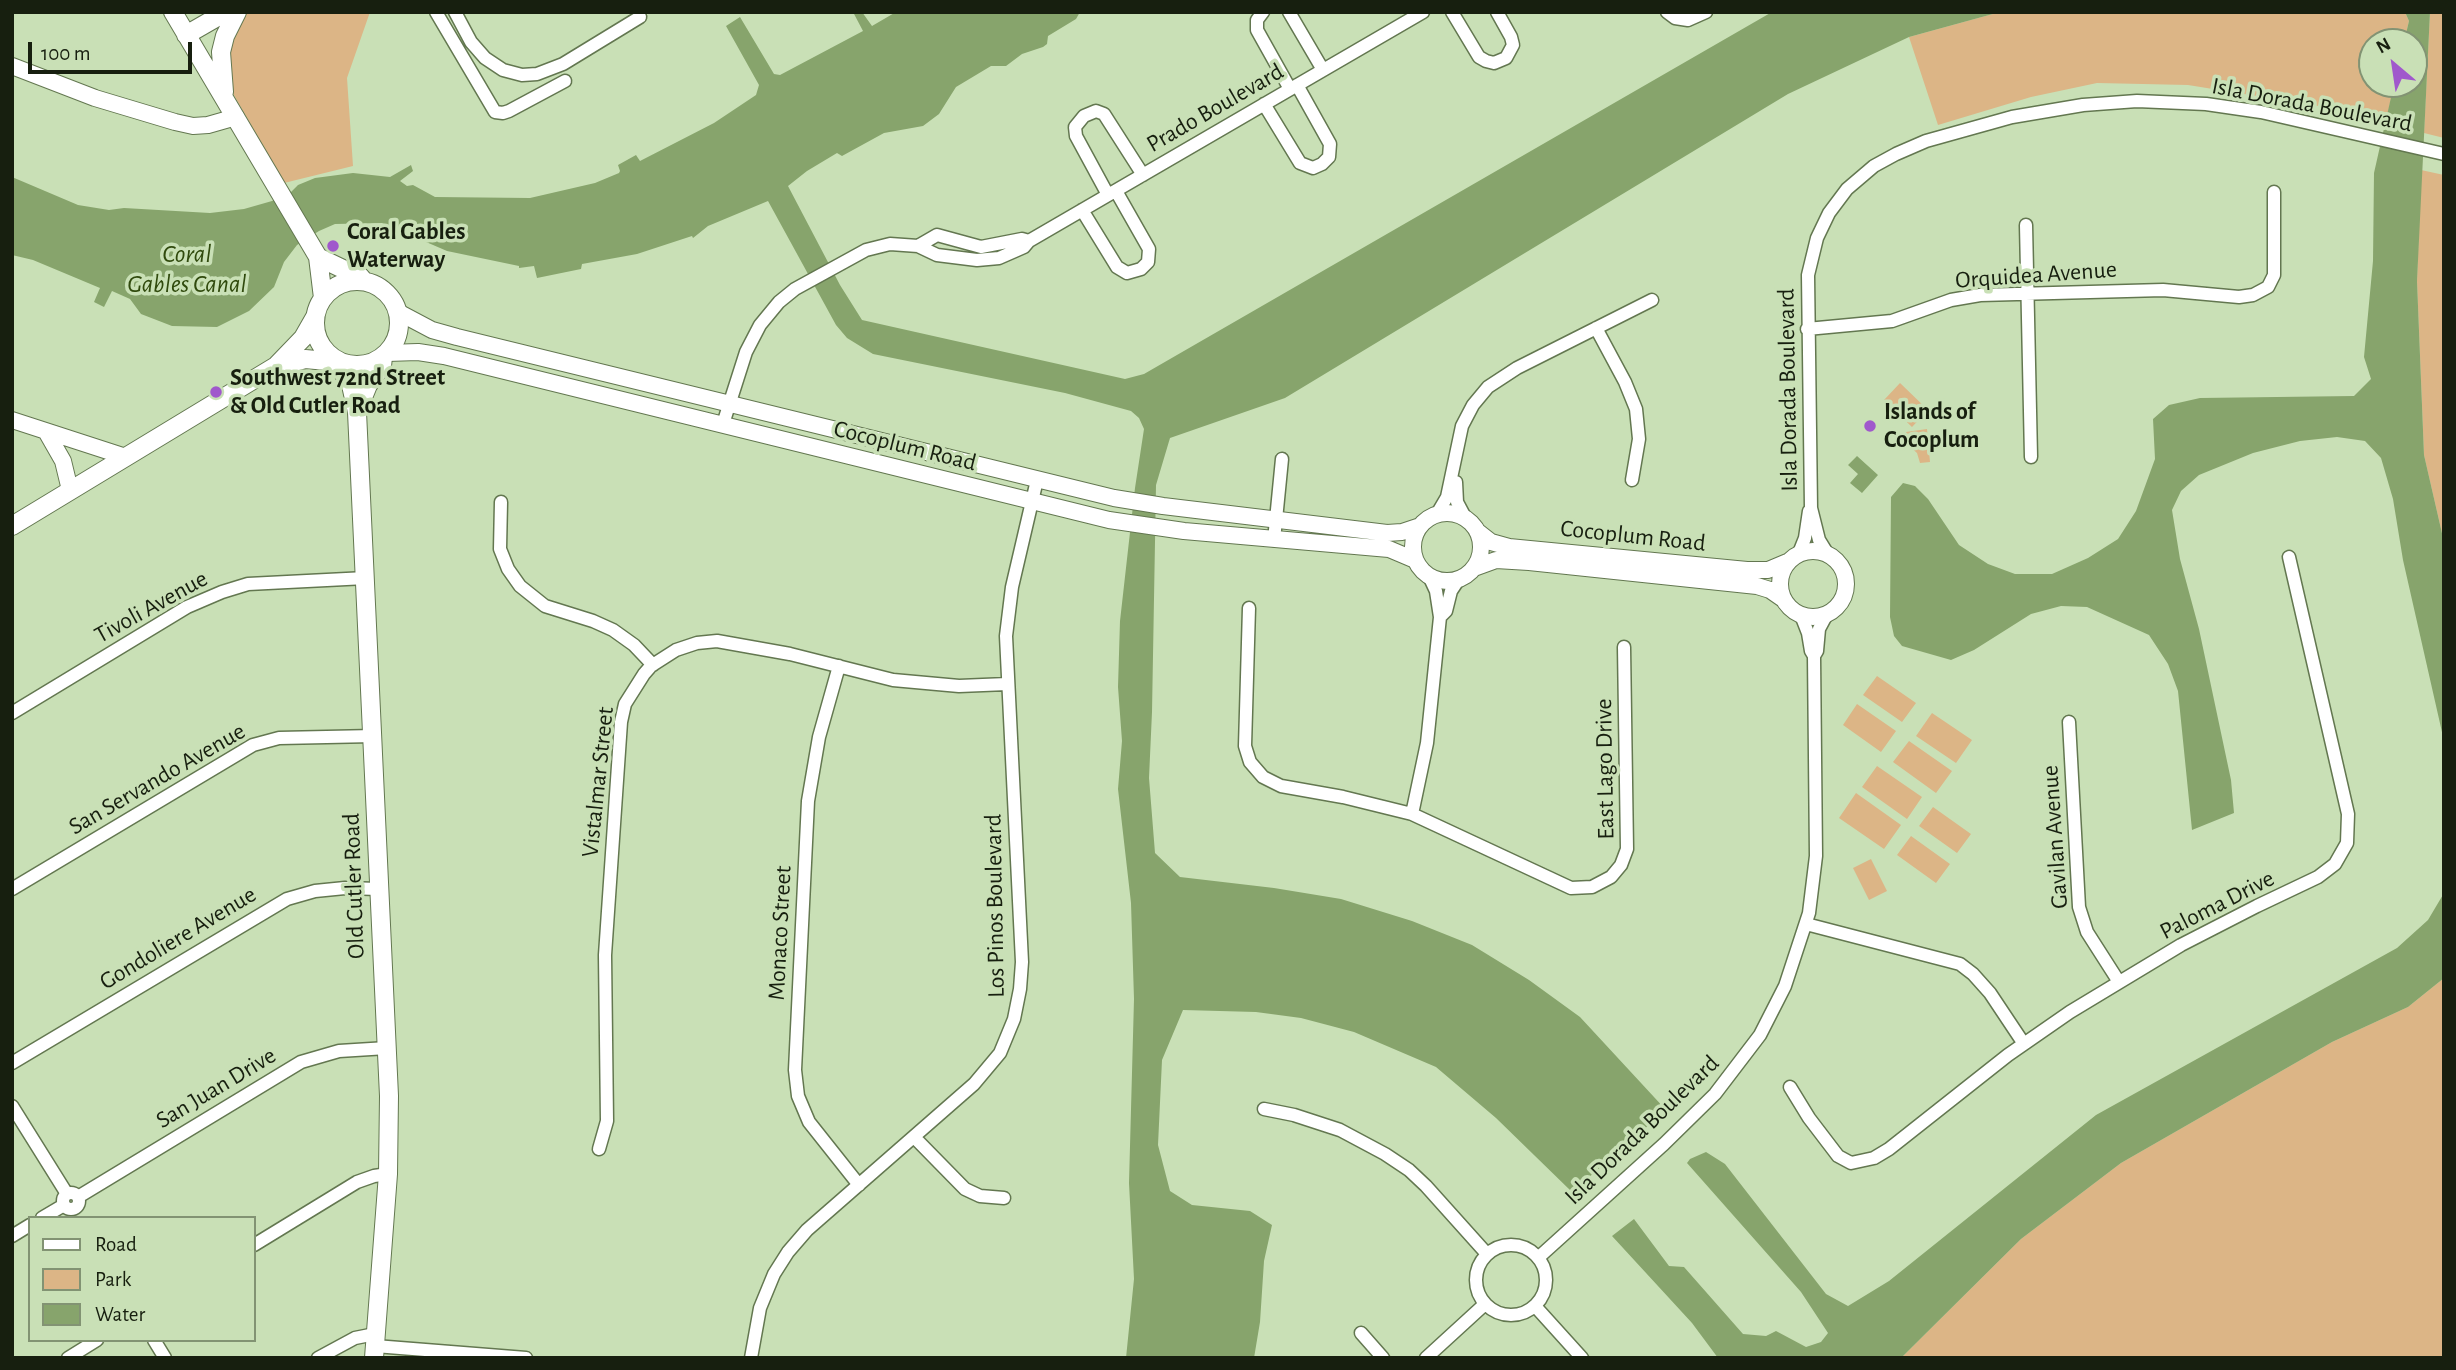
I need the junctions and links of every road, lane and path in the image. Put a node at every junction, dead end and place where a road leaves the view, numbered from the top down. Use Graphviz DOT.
graph roads {
  1 [pos="173,12"];
  2 [pos="226,12"];
  3 [pos="237,12"];
  4 [pos="436,12"];
  5 [pos="455,12"];
  6 [pos="1263,12"];
  7 [pos="1289,12"];
  8 [pos="1423,12"];
  9 [pos="1452,12"];
  10 [pos="1497,12"];
  11 [pos="1667,12"];
  12 [pos="1706,12"];
  13 [pos="640,16"];
  14 [pos="187,35"];
  15 [pos="12,66"];
  16 [pos="1323,70"];
  17 [pos="565,81"];
  18 [pos="1293,87"];
  19 [pos="224,99"];
  20 [pos="1264,104"];
  21 [pos="236,117"];
  22 [pos="2444,154"];
  23 [pos="1143,175"];
  24 [pos="2274,192"];
  25 [pos="1112,193"];
  26 [pos="1082,210"];
  27 [pos="2026,225"];
  28 [pos="1029,241"];
  29 [pos="918,246"];
  30 [pos="315,251"];
  31 [pos="365,281"];
  32 [pos="2027,292"];
  33 [pos="323,298"];
  34 [pos="1652,300"];
  35 [pos="398,312"];
  36 [pos="316,317"];
  37 [pos="1596,328"];
  38 [pos="1807,329"];
  39 [pos="385,355"];
  40 [pos="335,359"];
  41 [pos="276,366"];
  42 [pos="728,404"];
  43 [pos="357,412"];
  44 [pos="12,420"];
  45 [pos="723,424"];
  46 [pos="47,433"];
  47 [pos="126,457"];
  48 [pos="2031,457"];
  49 [pos="1282,459"];
  50 [pos="1453,475"];
  51 [pos="1037,480"];
  52 [pos="1632,480"];
  53 [pos="70,490"];
  54 [pos="501,502"];
  55 [pos="1032,502"];
  56 [pos="1811,508"];
  57 [pos="1437,514"];
  58 [pos="1275,518"];
  59 [pos="1471,525"];
  60 [pos="12,526"];
  61 [pos="1420,526"];
  62 [pos="1274,540"];
  63 [pos="1827,553"];
  64 [pos="2289,557"];
  65 [pos="1793,558"];
  66 [pos="1415,560"];
  67 [pos="1474,568"];
  68 [pos="1429,576"];
  69 [pos="366,578"];
  70 [pos="1459,579"];
  71 [pos="1783,599"];
  72 [pos="1249,608"];
  73 [pos="1827,614"];
  74 [pos="1801,615"];
  75 [pos="1440,617"];
  76 [pos="1623,647"];
  77 [pos="1814,656"];
  78 [pos="653,665"];
  79 [pos="839,666"];
  80 [pos="1007,684"];
  81 [pos="12,713"];
  82 [pos="2069,722"];
  83 [pos="374,736"];
  84 [pos="1412,814"];
  85 [pos="12,889"];
  86 [pos="379,889"];
  87 [pos="1806,925"];
  88 [pos="2119,982"];
  89 [pos="2024,1044"];
  90 [pos="387,1048"];
  91 [pos="12,1063"];
  92 [pos="1790,1087"];
  93 [pos="12,1106"];
  94 [pos="1264,1109"];
  95 [pos="914,1137"];
  96 [pos="599,1149"];
  97 [pos="388,1174"];
  98 [pos="859,1185"];
  99 [pos="1004,1198"];
  100 [pos="73,1204"];
  101 [pos="46,1216"];
  102 [pos="28,1226"];
  103 [pos="12,1236"];
  104 [pos="256,1244"];
  105 [pos="1487,1254"];
  106 [pos="1539,1257"];
  107 [pos="1485,1304"];
  108 [pos="1535,1306"];
  109 [pos="1361,1333"];
  110 [pos="94,1342"];
  111 [pos="155,1342"];
  112 [pos="375,1346"];
  113 [pos="68,1358"];
  114 [pos="165,1358"];
  115 [pos="318,1358"];
  116 [pos="526,1358"];
  117 [pos="751,1358"];
  118 [pos="1383,1358"];
  119 [pos="1426,1358"];
  120 [pos="1582,1358"];
  1 -- 14 [label="main road"];
  2 -- 14 [label="main road"];
  3 -- 19 [label="main road"];
  4 -- 17 [label="street"];
  5 -- 13 [label="street"];
  6 -- 18 [label="street"];
  7 -- 16 [label="street"];
  8 -- 16 [label="street, Prado Boulevard"];
  9 -- 10 [label="street"];
  11 -- 12 [label="street"];
  14 -- 19 [label="main road"];
  15 -- 21 [label="street"];
  16 -- 18 [label="street, Prado Boulevard"];
  18 -- 20 [label="street, Prado Boulevard"];
  18 -- 20 [label="street"];
  19 -- 21 [label="main road"];
  20 -- 23 [label="street, Prado Boulevard"];
  21 -- 30 [label="main road"];
  22 -- 38 [label="street, Isla Dorada Boulevard"];
  23 -- 25 [label="street, Prado Boulevard"];
  23 -- 25 [label="street"];
  24 -- 32 [label="street, Orquidea Avenue"];
  25 -- 26 [label="street, Prado Boulevard"];
  25 -- 26 [label="street"];
  26 -- 28 [label="street, Prado Boulevard"];
  27 -- 32 [label="street"];
  28 -- 29 [label="street, Prado Boulevard"];
  28 -- 29 [label="street, Prado Boulevard"];
  29 -- 42 [label="street, Prado Boulevard"];
  30 -- 31 [label="main road"];
  30 -- 33 [label="main road"];
  31 -- 33 [label="main road"];
  31 -- 35 [label="main road"];
  32 -- 38 [label="street, Orquidea Avenue"];
  32 -- 48 [label="street"];
  33 -- 36 [label="main road"];
  34 -- 37 [label="street"];
  35 -- 39 [label="main road"];
  35 -- 42 [label="street, Cocoplum Road"];
  36 -- 40 [label="main road"];
  36 -- 41 [label="main road"];
  37 -- 50 [label="street"];
  37 -- 52 [label="street"];
  38 -- 56 [label="street, Isla Dorada Boulevard"];
  39 -- 40 [label="main road"];
  39 -- 43 [label="main road, Old Cutler Road"];
  39 -- 45 [label="street, Cocoplum Road"];
  40 -- 41 [label="main road"];
  40 -- 43 [label="main road, Old Cutler Road"];
  41 -- 47 [label="main road"];
  42 -- 45 [label="street, Prado Boulevard"];
  42 -- 51 [label="street, Cocoplum Road"];
  43 -- 69 [label="main road, Old Cutler Road"];
  44 -- 46 [label="street"];
  45 -- 55 [label="street, Cocoplum Road"];
  46 -- 47 [label="street"];
  46 -- 53 [label="street"];
  47 -- 53 [label="main road"];
  49 -- 58 [label="street"];
  50 -- 57 [label="street"];
  50 -- 59 [label="street"];
  51 -- 55 [label="street, Los Pinos Boulevard"];
  51 -- 58 [label="street, Cocoplum Road"];
  53 -- 60 [label="main road"];
  54 -- 78 [label="street"];
  55 -- 62 [label="street, Cocoplum Road"];
  55 -- 80 [label="street, Los Pinos Boulevard"];
  56 -- 63 [label="street, Isla Dorada Boulevard"];
  56 -- 65 [label="street, Isla Dorada Boulevard"];
  57 -- 59 [label="street, Cocoplum Road"];
  57 -- 61 [label="street, Cocoplum Road"];
  58 -- 61 [label="street, Cocoplum Road"];
  58 -- 62 [label="street"];
  59 -- 65 [label="street, Cocoplum Road"];
  59 -- 67 [label="street"];
  61 -- 66 [label="street"];
  62 -- 66 [label="street, Cocoplum Road"];
  63 -- 65 [label="street"];
  63 -- 73 [label="street"];
  64 -- 88 [label="street, Paloma Drive"];
  65 -- 71 [label="street"];
  66 -- 68 [label="street, Cocoplum Road"];
  67 -- 70 [label="street, Cocoplum Road"];
  67 -- 71 [label="street, Cocoplum Road"];
  68 -- 70 [label="street"];
  68 -- 75 [label="street"];
  69 -- 81 [label="street, Tivoli Avenue"];
  69 -- 83 [label="main road, Old Cutler Road"];
  70 -- 75 [label="street"];
  71 -- 74 [label="street"];
  72 -- 84 [label="street, East Lago Drive"];
  73 -- 74 [label="street"];
  73 -- 77 [label="street, Isla Dorada Boulevard"];
  74 -- 77 [label="street, Isla Dorada Boulevard"];
  75 -- 84 [label="street"];
  76 -- 84 [label="street, East Lago Drive"];
  77 -- 87 [label="street, Isla Dorada Boulevard"];
  78 -- 79 [label="street, Vistalmar Street"];
  78 -- 96 [label="street, Vistalmar Street"];
  79 -- 80 [label="street, Vistalmar Street"];
  79 -- 98 [label="street, Monaco Street"];
  80 -- 95 [label="street, Los Pinos Boulevard"];
  82 -- 88 [label="street, Gavilan Avenue"];
  83 -- 85 [label="street, San Servando Avenue"];
  83 -- 86 [label="main road, Old Cutler Road"];
  86 -- 90 [label="main road, Old Cutler Road"];
  86 -- 91 [label="street, Gondoliere Avenue"];
  87 -- 89 [label="street"];
  87 -- 106 [label="street, Isla Dorada Boulevard"];
  88 -- 89 [label="street, Paloma Drive"];
  89 -- 92 [label="street, Paloma Drive"];
  90 -- 97 [label="main road, Old Cutler Road"];
  90 -- 100 [label="street, San Juan Drive"];
  93 -- 100 [label="street"];
  94 -- 105 [label="street"];
  95 -- 98 [label="street, Los Pinos Boulevard"];
  95 -- 99 [label="street"];
  97 -- 104 [label="street"];
  97 -- 112 [label="main road, Old Cutler Road"];
  98 -- 117 [label="street, Los Pinos Boulevard"];
  100 -- 101 [label="street, San Juan Drive"];
  102 -- 103 [label="street"];
  105 -- 106 [label="street"];
  105 -- 107 [label="street"];
  106 -- 108 [label="street"];
  107 -- 108 [label="street"];
  107 -- 119 [label="street"];
  108 -- 120 [label="street"];
  109 -- 118 [label="street"];
  110 -- 113 [label="street"];
  111 -- 114 [label="street"];
  112 -- 115 [label="street"];
  112 -- 116 [label="street"];
}
